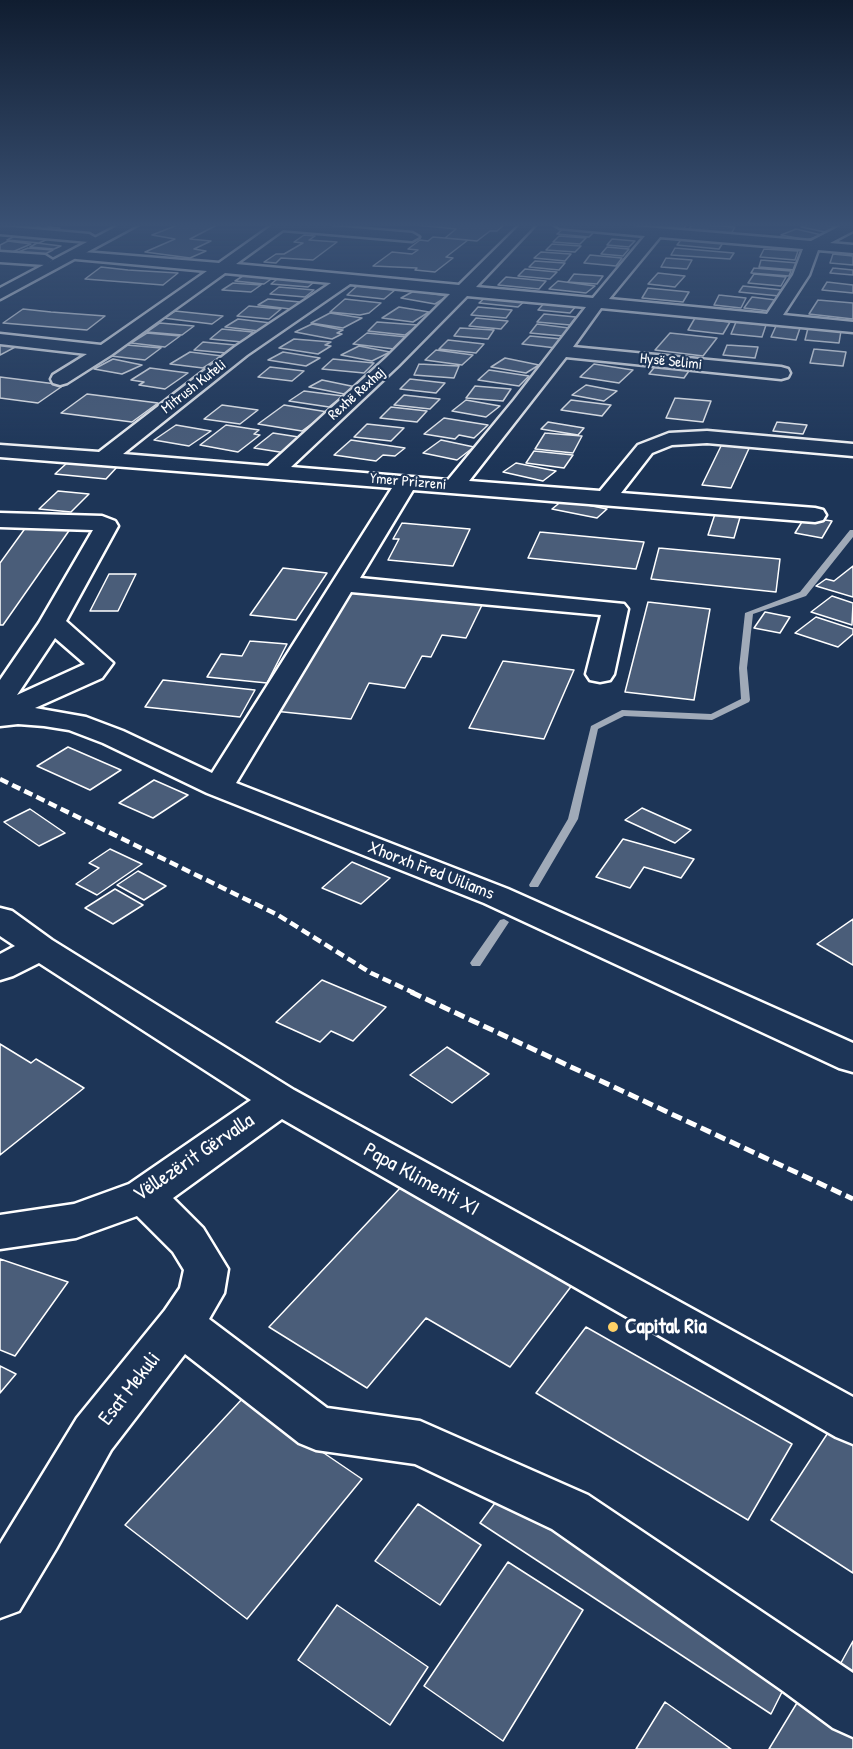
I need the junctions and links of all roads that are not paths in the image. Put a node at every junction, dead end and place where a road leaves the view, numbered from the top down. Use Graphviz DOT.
graph roads {
  1 [pos="167,306"];
  2 [pos="308,306"];
  3 [pos="449,306"];
  4 [pos="595,306"];
  5 [pos="622,306"];
  6 [pos="781,306"];
  7 [pos="771,321"];
  8 [pos="853,327"];
  9 [pos="0,339"];
  10 [pos="105,351"];
  11 [pos="561,351"];
  12 [pos="781,373"];
  13 [pos="60,379"];
  14 [pos="853,450"];
  15 [pos="0,451"];
  16 [pos="105,458"];
  17 [pos="275,471"];
  18 [pos="407,482"];
  19 [pos="454,486"];
  20 [pos="607,497"];
  21 [pos="815,515"];
  22 [pos="0,520"];
  23 [pos="344,584"];
  24 [pos="52,623"];
  25 [pos="600,674"];
  26 [pos="0,700"];
  27 [pos="0,715"];
  28 [pos="218,788"];
  29 [pos="0,919"];
  30 [pos="40,948"];
  31 [pos="0,968"];
  32 [pos="853,1059"];
  33 [pos="280,1100"];
  34 [pos="144,1196"];
  35 [pos="0,1232"];
  36 [pos="181,1324"];
  37 [pos="853,1422"];
  38 [pos="0,1592"];
  39 [pos="853,1708"];
  1 -- 10 [label="street"];
  2 -- 16 [label="street, Mitrush Kuteli"];
  3 -- 17 [label="street, Rexhë Rexhaj"];
  4 -- 11 [label="street"];
  5 -- 7 [label="street"];
  6 -- 7 [label="street"];
  7 -- 8 [label="street"];
  9 -- 10 [label="street"];
  10 -- 13 [label="street"];
  11 -- 12 [label="street, Hysë Selimi"];
  11 -- 19 [label="street"];
  14 -- 20 [label="street"];
  15 -- 16 [label="street, Ymer Prizreni"];
  16 -- 17 [label="street, Ymer Prizreni"];
  17 -- 18 [label="street, Ymer Prizreni"];
  18 -- 19 [label="street, Ymer Prizreni"];
  18 -- 23 [label="street"];
  19 -- 20 [label="street, Ymer Prizreni"];
  20 -- 21 [label="street, Ymer Prizreni"];
  22 -- 24 [label="street"];
  23 -- 25 [label="street"];
  23 -- 28 [label="street"];
  24 -- 26 [label="street"];
  24 -- 27 [label="street"];
  27 -- 28 [label="street, Xhorxh Fred Uiliams"];
  28 -- 32 [label="street, Xhorxh Fred Uiliams"];
  29 -- 30 [label="street, Papa Klimenti XI"];
  30 -- 31 [label="street"];
  30 -- 33 [label="street, Papa Klimenti XI"];
  33 -- 34 [label="street, Vëllezërit Gërvalla"];
  33 -- 37 [label="street, Papa Klimenti XI"];
  34 -- 35 [label="street, Vëllezërit Gërvalla"];
  34 -- 36 [label="street, Esat Mekuli"];
  36 -- 38 [label="street, Esat Mekuli"];
  36 -- 39 [label="street"];
}
